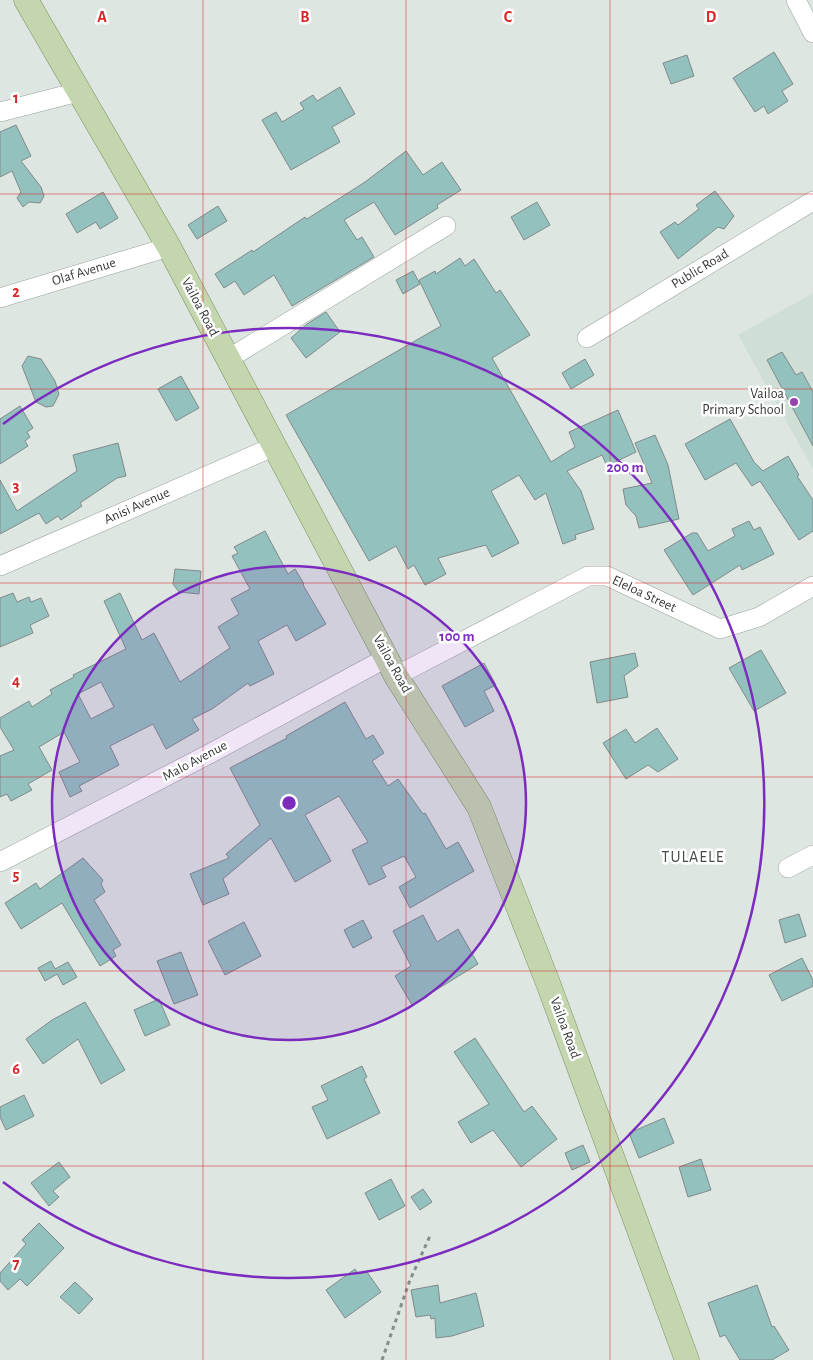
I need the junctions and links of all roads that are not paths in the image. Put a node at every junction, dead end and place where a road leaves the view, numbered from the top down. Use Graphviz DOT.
graph roads {
  1 [pos="26,0"];
  2 [pos="796,0"];
  3 [pos="813,33"];
  4 [pos="78,92"];
  5 [pos="0,112"];
  6 [pos="813,200"];
  7 [pos="446,226"];
  8 [pos="168,247"];
  9 [pos="0,298"];
  10 [pos="587,338"];
  11 [pos="228,359"];
  12 [pos="275,446"];
  13 [pos="0,566"];
  14 [pos="813,586"];
  15 [pos="392,666"];
  16 [pos="813,855"];
  17 [pos="0,862"];
  18 [pos="788,868"];
  19 [pos="687,1360"];
  1 -- 4 [label="main road, Vailoa Road"];
  2 -- 3 [label="street"];
  4 -- 5 [label="street"];
  4 -- 8 [label="main road, Vailoa Road"];
  6 -- 10 [label="street, Public Road"];
  7 -- 11 [label="street"];
  8 -- 9 [label="street, Olaf Avenue"];
  8 -- 11 [label="main road, Vailoa Road"];
  11 -- 12 [label="main road, Vailoa Road"];
  12 -- 13 [label="street, Anisi Avenue"];
  12 -- 15 [label="main road, Vailoa Road"];
  14 -- 15 [label="street, Eleloa Street"];
  15 -- 17 [label="street, Malo Avenue"];
  15 -- 19 [label="main road, Vailoa Road"];
  16 -- 18 [label="street"];
}
